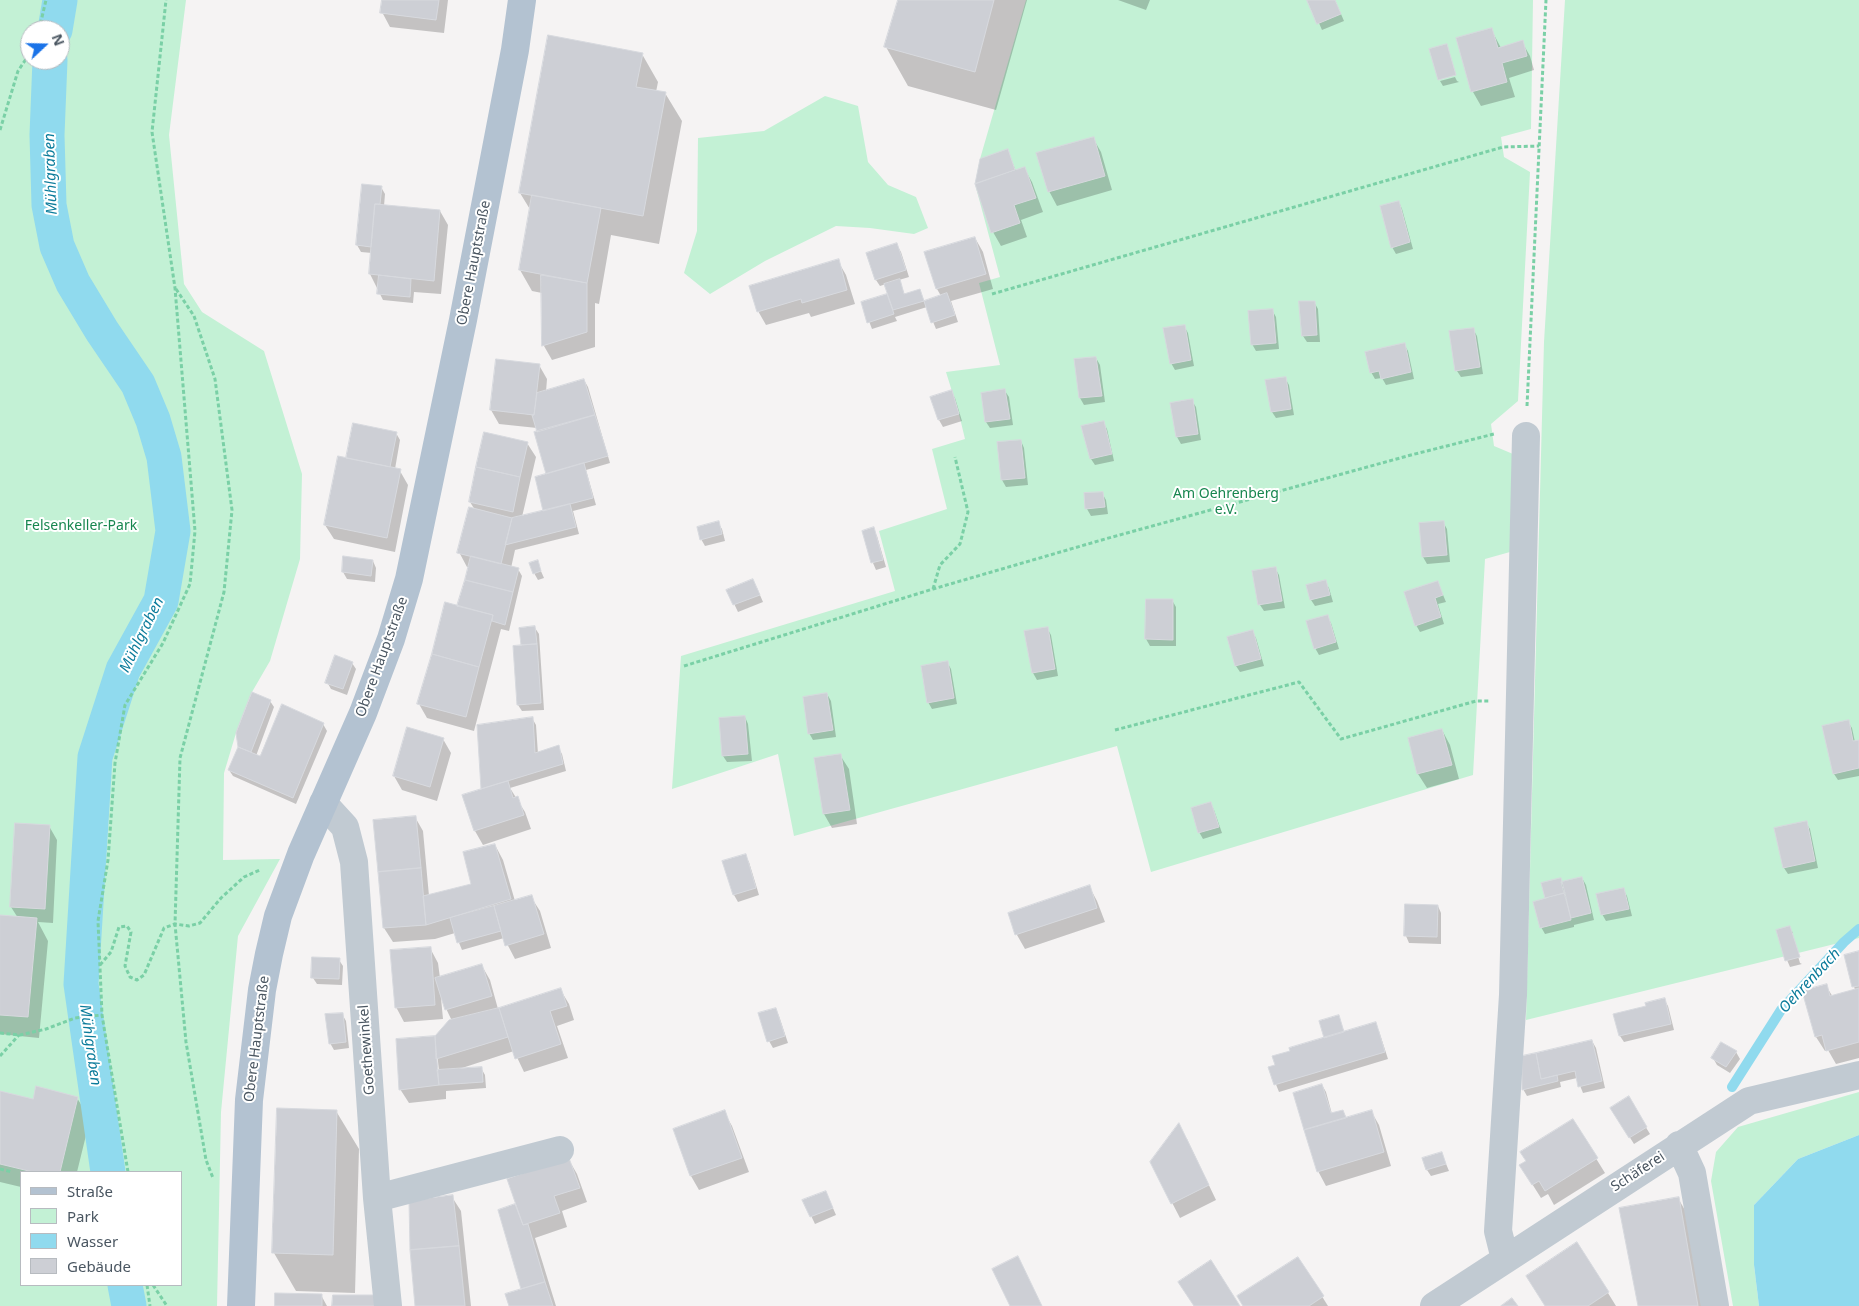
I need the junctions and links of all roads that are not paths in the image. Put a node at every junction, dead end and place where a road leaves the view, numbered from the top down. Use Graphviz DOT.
graph roads {
  1 [pos="522,0"];
  2 [pos="1526,436"];
  3 [pos="323,802"];
  4 [pos="1859,1075"];
  5 [pos="1679,1145"];
  6 [pos="560,1150"];
  7 [pos="377,1198"];
  8 [pos="1505,1258"];
  9 [pos="241,1306"];
  10 [pos="388,1306"];
  11 [pos="1434,1306"];
  12 [pos="1715,1306"];
  1 -- 3 [label="main road, Obere Hauptstraße"];
  2 -- 8 [label="street"];
  3 -- 7 [label="street, Goethewinkel"];
  3 -- 9 [label="main road, Obere Hauptstraße"];
  4 -- 5 [label="street, Schäferei"];
  5 -- 8 [label="street, Schäferei"];
  5 -- 12 [label="street"];
  6 -- 7 [label="street"];
  7 -- 10 [label="street, Goethewinkel"];
  8 -- 11 [label="street, Schäferei"];
}
